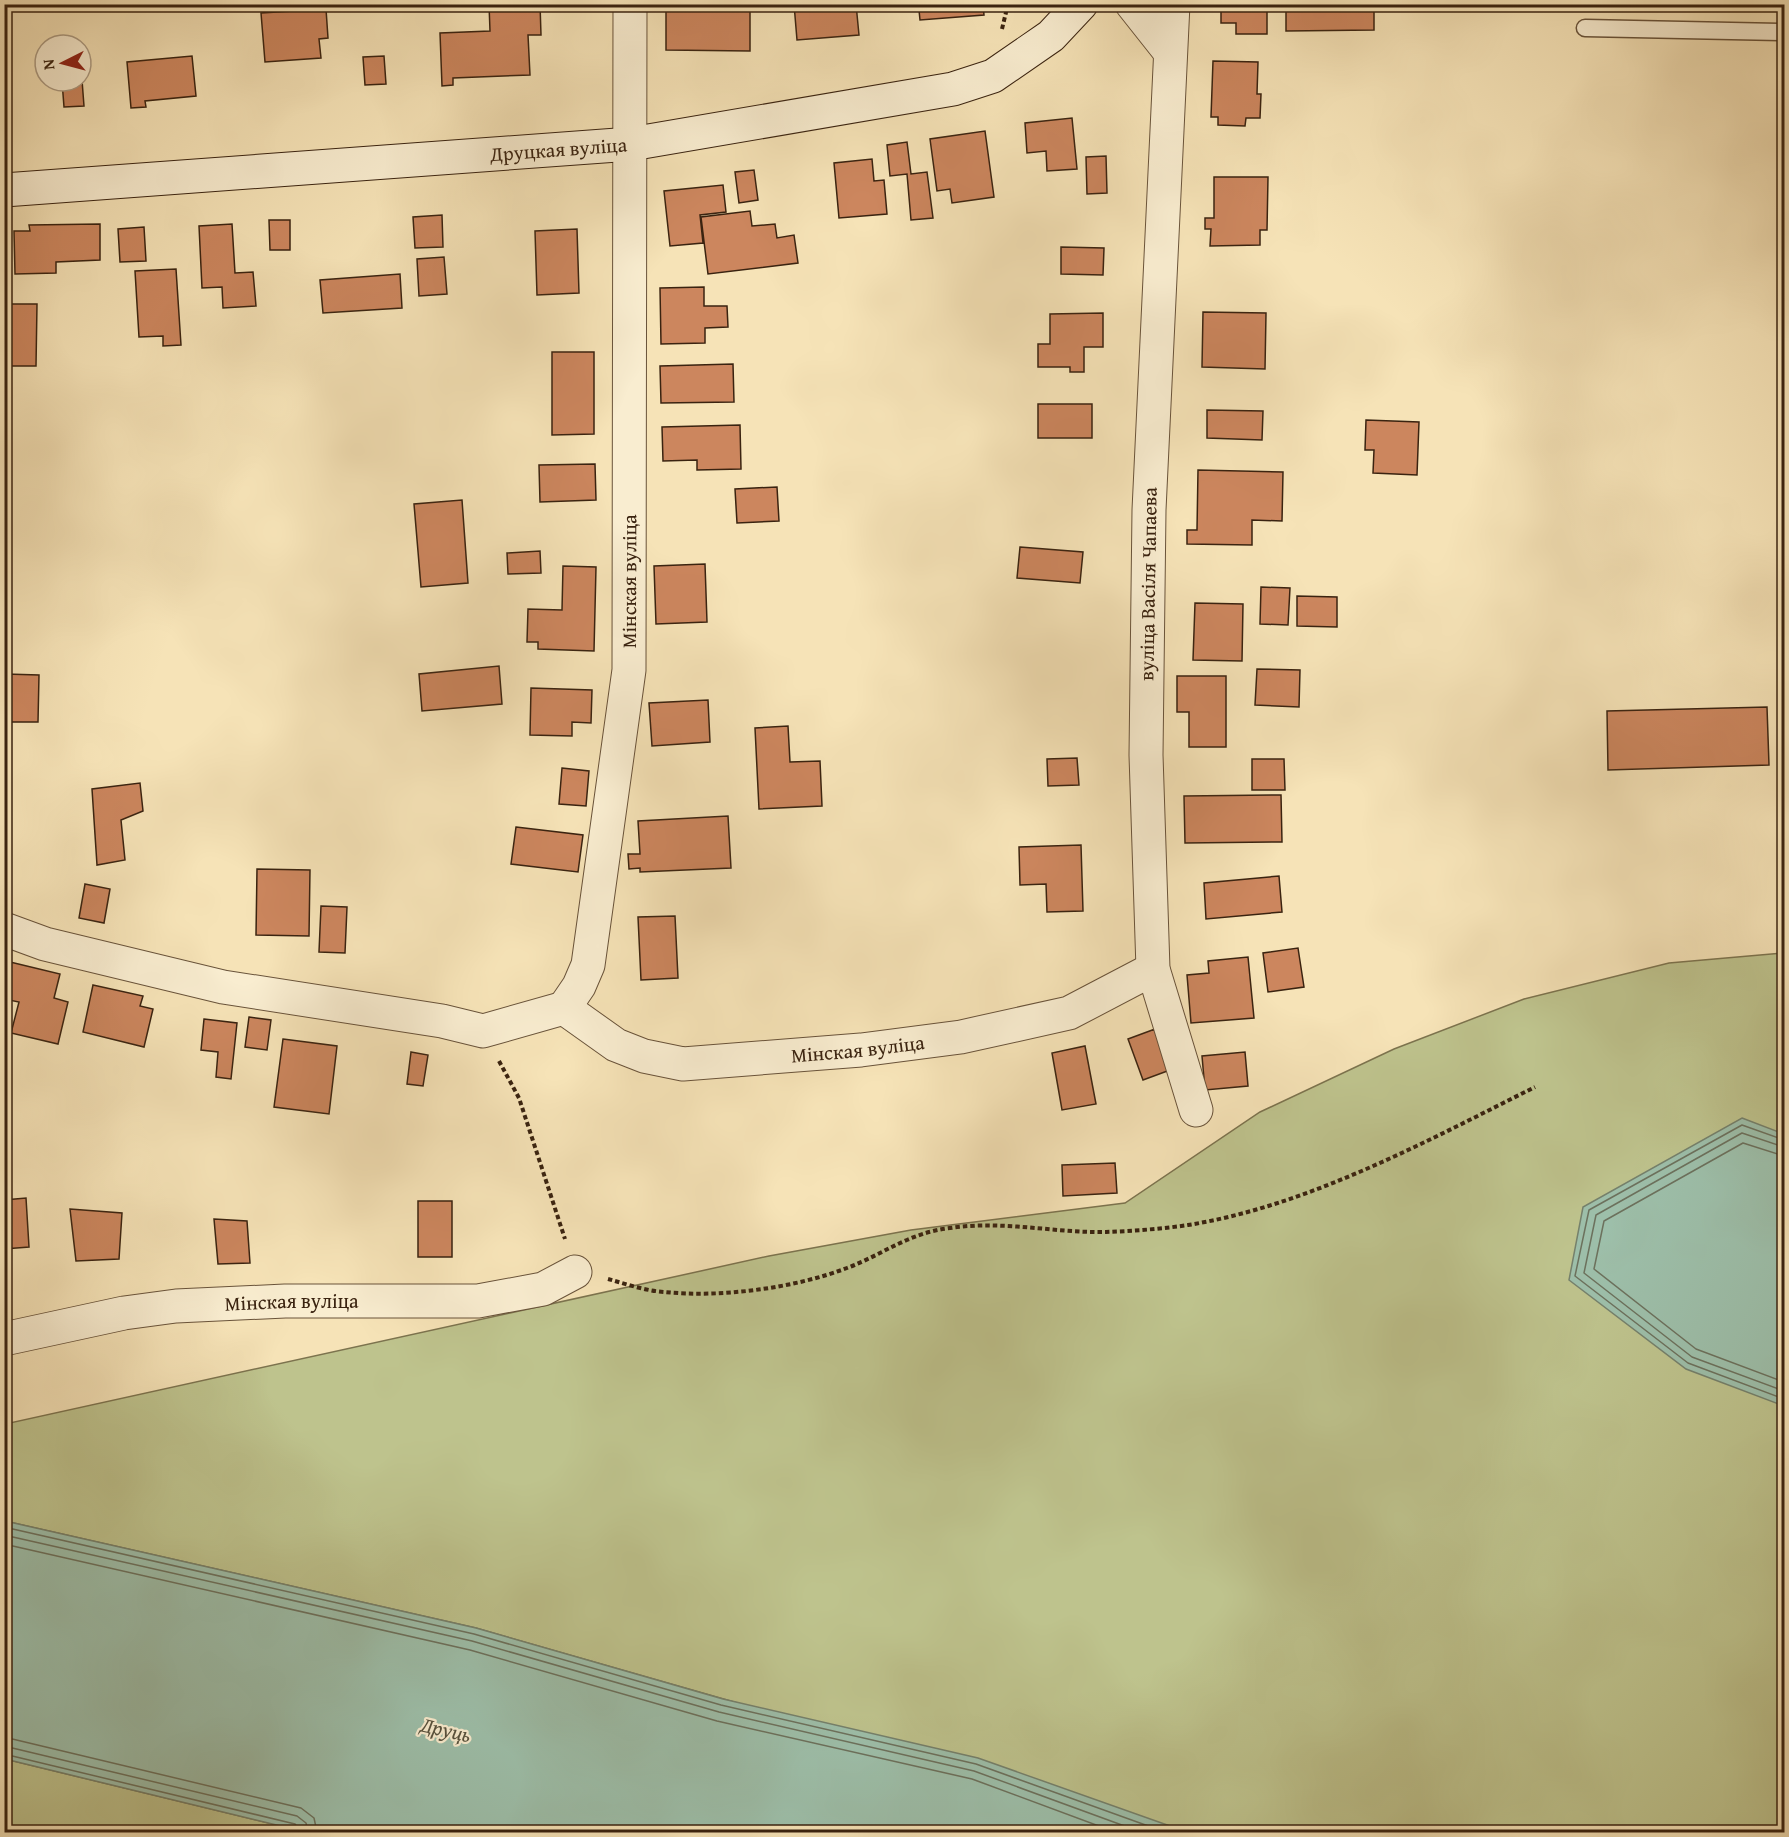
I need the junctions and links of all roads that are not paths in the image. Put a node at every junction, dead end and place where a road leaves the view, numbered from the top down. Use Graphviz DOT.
graph roads {
  1 [pos="630,4"];
  2 [pos="1081,4"];
  3 [pos="1132,4"];
  4 [pos="1173,4"];
  5 [pos="1585,28"];
  6 [pos="1785,32"];
  7 [pos="1170,52"];
  8 [pos="631,144"];
  9 [pos="4,190"];
  10 [pos="4,929"];
  11 [pos="1153,969"];
  12 [pos="564,1008"];
  13 [pos="1196,1110"];
  14 [pos="575,1272"];
  15 [pos="4,1339"];
  1 -- 8 [label="street, Мінская вуліца"];
  2 -- 8 [label="street, Друцкая вуліца"];
  3 -- 7 [label="street"];
  4 -- 7 [label="street, вуліца Васіля Чапаева"];
  5 -- 6 [label="lane"];
  7 -- 11 [label="street, вуліца Васіля Чапаева"];
  8 -- 9 [label="street, Друцкая вуліца"];
  8 -- 12 [label="street, Мінская вуліца"];
  10 -- 12 [label="street"];
  11 -- 12 [label="street, Мінская вуліца"];
  11 -- 13 [label="street, вуліца Васіля Чапаева"];
  14 -- 15 [label="street, Мінская вуліца"];
}
